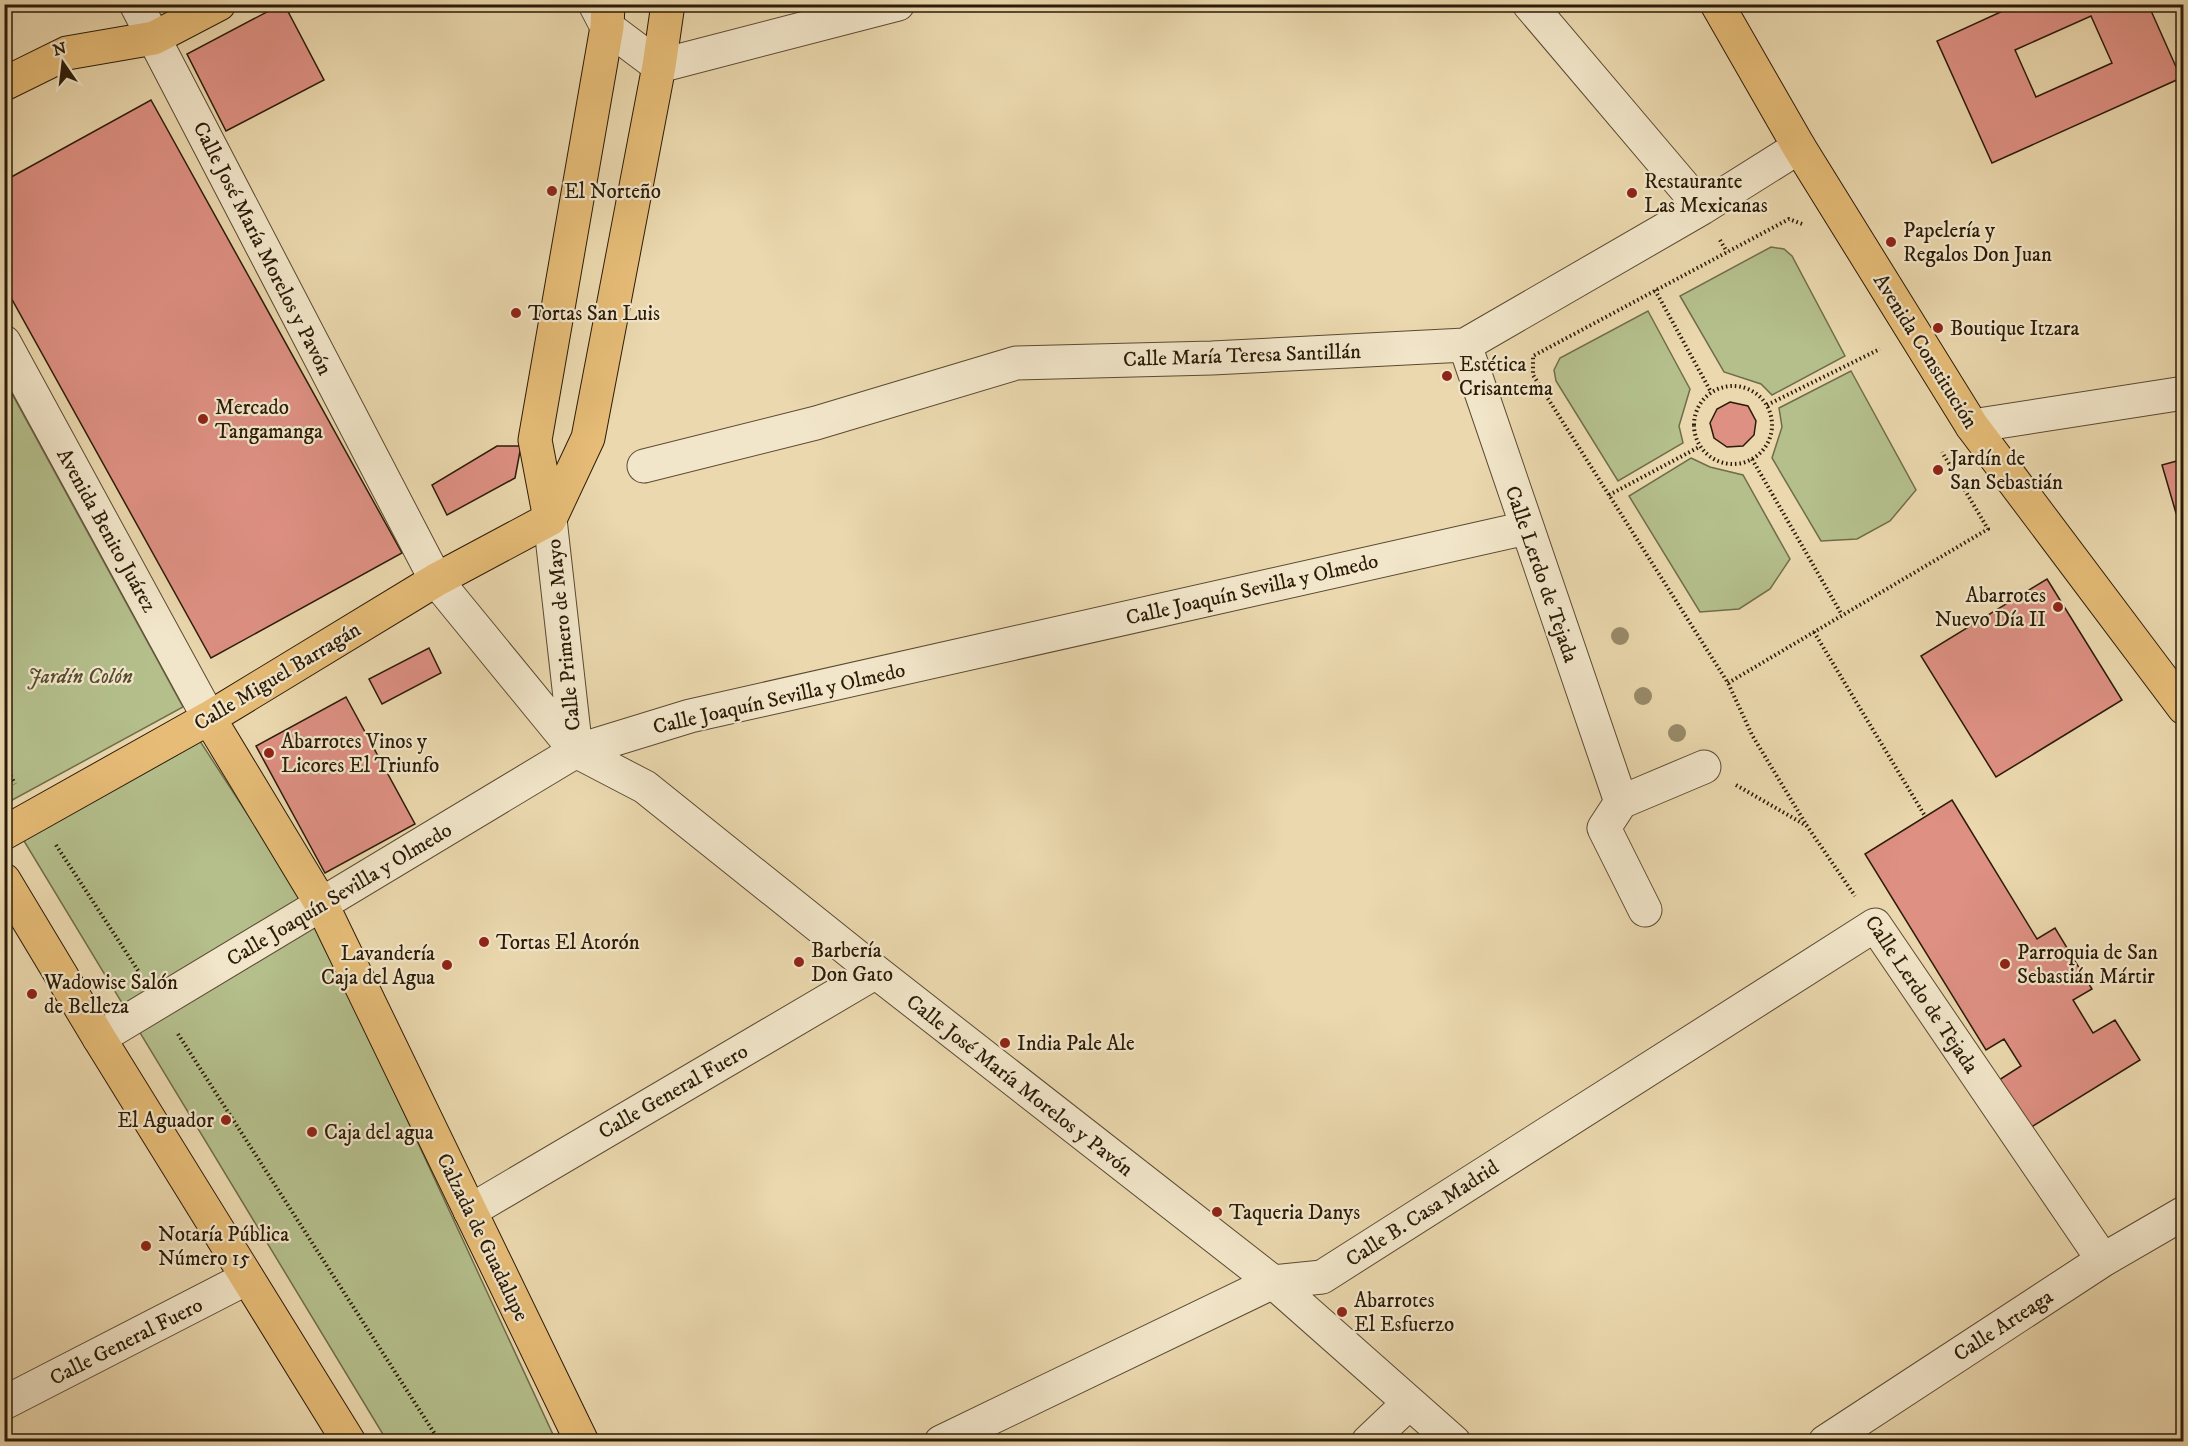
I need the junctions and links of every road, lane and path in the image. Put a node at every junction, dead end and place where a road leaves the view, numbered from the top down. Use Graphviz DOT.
graph roads {
  1 [pos="136,4"];
  2 [pos="219,4"];
  3 [pos="668,4"];
  4 [pos="898,4"];
  5 [pos="1529,4"];
  6 [pos="1717,4"];
  7 [pos="603,12"];
  8 [pos="154,38"];
  9 [pos="659,66"];
  10 [pos="4,84"];
  11 [pos="1799,147"];
  12 [pos="1702,208"];
  13 [pos="1806,226"];
  14 [pos="1655,290"];
  15 [pos="1874,340"];
  16 [pos="4,342"];
  17 [pos="1465,345"];
  18 [pos="1880,349"];
  19 [pos="1886,359"];
  20 [pos="1711,392"];
  21 [pos="2184,393"];
  22 [pos="1767,405"];
  23 [pos="1972,426"];
  24 [pos="1700,447"];
  25 [pos="1940,449"];
  26 [pos="1752,459"];
  27 [pos="644,466"];
  28 [pos="1609,495"];
  29 [pos="550,519"];
  30 [pos="1526,528"];
  31 [pos="436,580"];
  32 [pos="1842,615"];
  33 [pos="1814,632"];
  34 [pos="1728,683"];
  35 [pos="2184,708"];
  36 [pos="209,718"];
  37 [pos="576,751"];
  38 [pos="4,764"];
  39 [pos="1704,767"];
  40 [pos="1621,802"];
  41 [pos="34,815"];
  42 [pos="1925,816"];
  43 [pos="1807,826"];
  44 [pos="4,833"];
  45 [pos="4,880"];
  46 [pos="322,905"];
  47 [pos="1645,910"];
  48 [pos="1875,925"];
  49 [pos="876,972"];
  50 [pos="158,1002"];
  51 [pos="99,1038"];
  52 [pos="470,1211"];
  53 [pos="2184,1214"];
  54 [pos="2103,1260"];
  55 [pos="247,1278"];
  56 [pos="1273,1282"];
  57 [pos="1409,1402"];
  58 [pos="4,1403"];
  59 [pos="348,1442"];
  60 [pos="440,1442"];
  61 [pos="582,1442"];
  62 [pos="941,1442"];
  63 [pos="1368,1442"];
  64 [pos="1454,1442"];
  65 [pos="1825,1442"];
  1 -- 8 [label="street, Calle José María Morelos y Pavón"];
  2 -- 8 [label="main road"];
  3 -- 9 [label="main road, Calle Primero de Mayo"];
  4 -- 9 [label="street"];
  5 -- 12 [label="street"];
  6 -- 11 [label="main road, Avenida Constitución"];
  7 -- 9 [label="street"];
  7 -- 29 [label="main road, Calle Primero de Mayo"];
  8 -- 10 [label="main road"];
  8 -- 31 [label="street, Calle José María Morelos y Pavón"];
  9 -- 29 [label="main road, Calle Primero de Mayo"];
  11 -- 12 [label="street, Calle María Teresa Santillán"];
  11 -- 23 [label="main road, Avenida Constitución"];
  12 -- 17 [label="street, Calle María Teresa Santillán"];
  13 -- 14 [label="path"];
  14 -- 20 [label="path"];
  14 -- 28 [label="path"];
  15 -- 18 [label="path"];
  16 -- 36 [label="street, Avenida Benito Juárez"];
  17 -- 27 [label="street, Calle María Teresa Santillán"];
  17 -- 30 [label="street, Calle Lerdo de Tejada"];
  18 -- 19 [label="path"];
  18 -- 22 [label="path"];
  20 -- 22 [label="path"];
  20 -- 24 [label="path"];
  21 -- 23 [label="street"];
  22 -- 26 [label="path"];
  23 -- 35 [label="main road, Avenida Constitución"];
  24 -- 26 [label="path"];
  24 -- 28 [label="path"];
  25 -- 32 [label="path"];
  26 -- 32 [label="path"];
  28 -- 34 [label="path"];
  29 -- 31 [label="main road, Calle Miguel Barragán"];
  29 -- 37 [label="street, Calle Primero de Mayo"];
  30 -- 37 [label="street, Calle Joaquín Sevilla y Olmedo"];
  30 -- 40 [label="street, Calle Lerdo de Tejada"];
  31 -- 36 [label="main road, Calle Miguel Barragán"];
  31 -- 37 [label="street, Calle José María Morelos y Pavón"];
  32 -- 33 [label="path"];
  33 -- 34 [label="path"];
  33 -- 42 [label="path"];
  34 -- 43 [label="path"];
  36 -- 41 [label="main road, Calle Miguel Barragán"];
  36 -- 46 [label="main road, Calzada de Guadalupe"];
  37 -- 46 [label="street, Calle Joaquín Sevilla y Olmedo"];
  37 -- 49 [label="street, Calle José María Morelos y Pavón"];
  38 -- 41 [label="path"];
  39 -- 40 [label="street"];
  39 -- 43 [label="path, Calle Lerdo de Tejada"];
  40 -- 47 [label="street"];
  41 -- 44 [label="main road, Calle Miguel Barragán"];
  41 -- 50 [label="path"];
  43 -- 48 [label="path, Calle Lerdo de Tejada"];
  45 -- 51 [label="main road"];
  46 -- 50 [label="street, Calle Joaquín Sevilla y Olmedo"];
  46 -- 52 [label="main road, Calzada de Guadalupe"];
  48 -- 54 [label="street, Calle Lerdo de Tejada"];
  48 -- 56 [label="street, Calle B. Casa Madrid"];
  49 -- 52 [label="street, Calle General Fuero"];
  49 -- 56 [label="street, Calle José María Morelos y Pavón"];
  50 -- 51 [label="street, Calle Joaquín Sevilla y Olmedo"];
  50 -- 60 [label="path"];
  51 -- 55 [label="main road"];
  52 -- 61 [label="main road, Calzada de Guadalupe"];
  53 -- 54 [label="street, Calle Arteaga"];
  54 -- 65 [label="street, Calle Arteaga"];
  55 -- 58 [label="street, Calle General Fuero"];
  55 -- 59 [label="main road"];
  56 -- 57 [label="street, Calle José María Morelos y Pavón"];
  56 -- 62 [label="street, Calle B. Casa Madrid"];
  57 -- 63 [label="street"];
  57 -- 64 [label="street, Calle José María Morelos y Pavón"];
}
